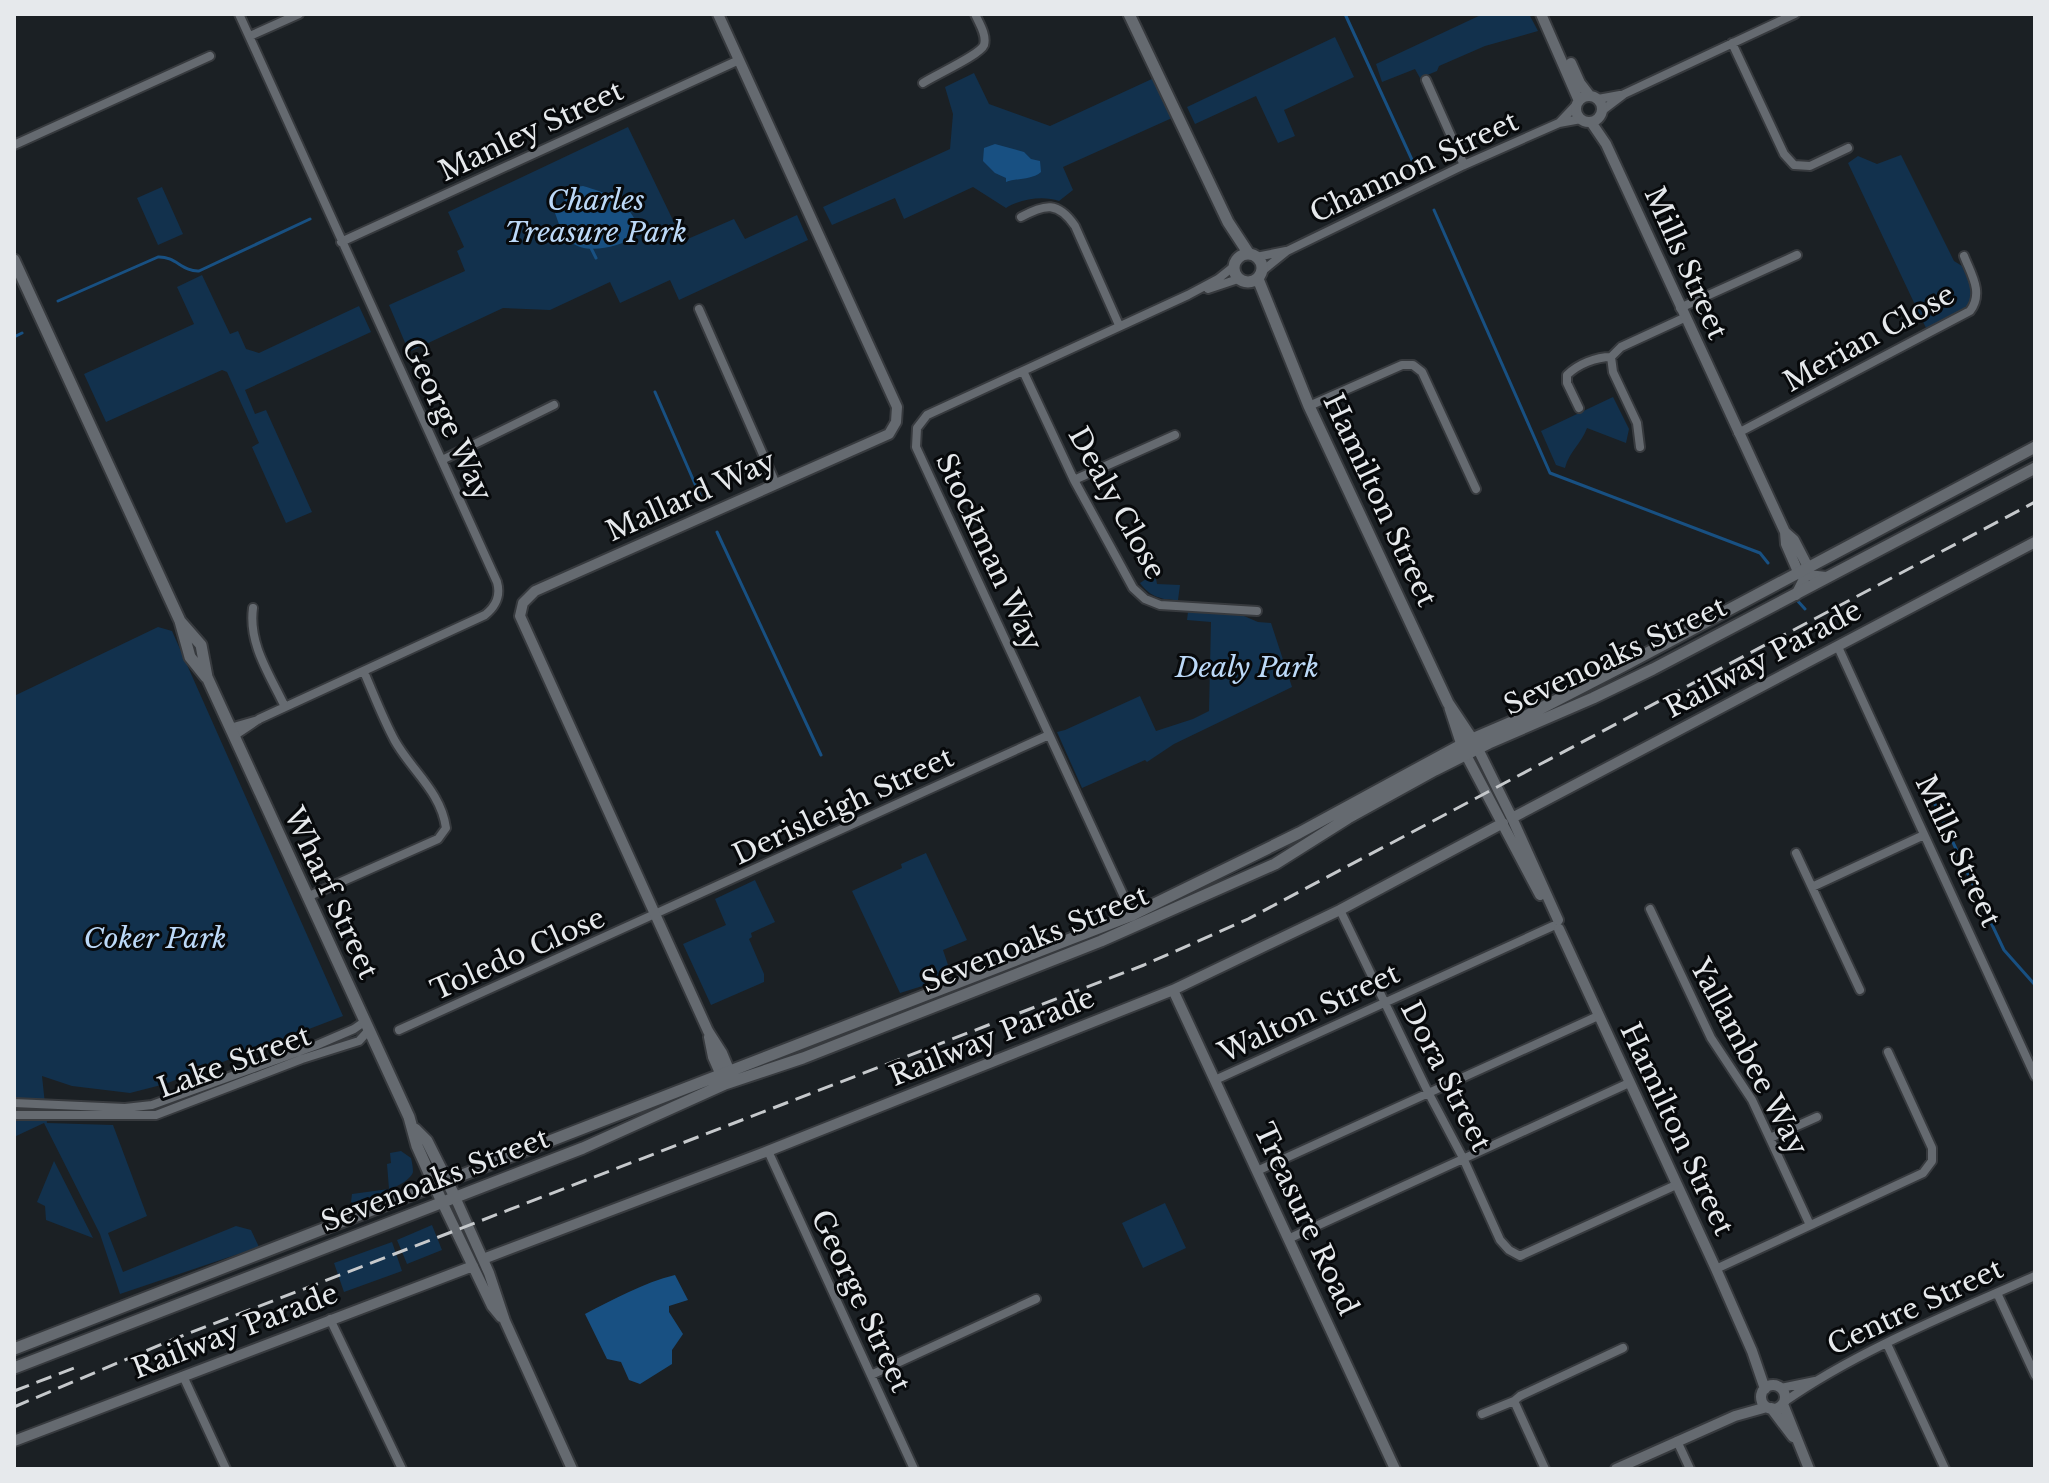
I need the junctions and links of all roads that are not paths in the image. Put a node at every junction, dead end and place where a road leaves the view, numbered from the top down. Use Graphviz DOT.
graph roads {
  1 [pos="239,14"];
  2 [pos="299,14"];
  3 [pos="718,14"];
  4 [pos="975,14"];
  5 [pos="1129,14"];
  6 [pos="1541,14"];
  7 [pos="1548,14"];
  8 [pos="1795,14"];
  9 [pos="250,36"];
  10 [pos="1732,43"];
  11 [pos="210,56"];
  12 [pos="739,60"];
  13 [pos="1426,80"];
  14 [pos="923,83"];
  15 [pos="1624,94"];
  16 [pos="1594,97"];
  17 [pos="1578,103"];
  18 [pos="1594,117"];
  19 [pos="1559,123"];
  20 [pos="14,145"];
  21 [pos="1848,148"];
  22 [pos="1464,165"];
  23 [pos="1021,217"];
  24 [pos="1228,222"];
  25 [pos="341,242"];
  26 [pos="1287,251"];
  27 [pos="1797,255"];
  28 [pos="1252,256"];
  29 [pos="1964,256"];
  30 [pos="14,260"];
  31 [pos="1235,264"];
  32 [pos="1260,275"];
  33 [pos="1242,281"];
  34 [pos="1188,295"];
  35 [pos="699,309"];
  36 [pos="1682,313"];
  37 [pos="1272,315"];
  38 [pos="1119,325"];
  39 [pos="1611,357"];
  40 [pos="1023,371"];
  41 [pos="554,405"];
  42 [pos="1309,406"];
  43 [pos="1579,408"];
  44 [pos="1738,433"];
  45 [pos="1175,435"];
  46 [pos="1640,447"];
  47 [pos="2035,447"];
  48 [pos="442,460"];
  49 [pos="2035,468"];
  50 [pos="1074,480"];
  51 [pos="776,484"];
  52 [pos="1476,489"];
  53 [pos="2035,542"];
  54 [pos="1805,573"];
  55 [pos="1831,577"];
  56 [pos="1796,595"];
  57 [pos="253,608"];
  58 [pos="1257,611"];
  59 [pos="1838,647"];
  60 [pos="364,672"];
  61 [pos="285,707"];
  62 [pos="232,732"];
  63 [pos="1049,735"];
  64 [pos="1470,747"];
  65 [pos="1508,820"];
  66 [pos="1924,835"];
  67 [pos="1796,853"];
  68 [pos="1812,887"];
  69 [pos="307,897"];
  70 [pos="1650,909"];
  71 [pos="1340,910"];
  72 [pos="655,916"];
  73 [pos="1134,920"];
  74 [pos="1556,924"];
  75 [pos="1173,990"];
  76 [pos="1860,990"];
  77 [pos="1384,1003"];
  78 [pos="1598,1016"];
  79 [pos="366,1027"];
  80 [pos="399,1030"];
  81 [pos="1888,1052"];
  82 [pos="2035,1076"];
  83 [pos="727,1078"];
  84 [pos="1215,1080"];
  85 [pos="1629,1083"];
  86 [pos="1428,1092"];
  87 [pos="14,1103"];
  88 [pos="14,1115"];
  89 [pos="1817,1117"];
  90 [pos="413,1127"];
  91 [pos="1770,1138"];
  92 [pos="768,1151"];
  93 [pos="1463,1158"];
  94 [pos="1257,1171"];
  95 [pos="446,1181"];
  96 [pos="1676,1185"];
  97 [pos="434,1186"];
  98 [pos="455,1197"];
  99 [pos="442,1202"];
  100 [pos="1810,1225"];
  101 [pos="1288,1239"];
  102 [pos="483,1259"];
  103 [pos="473,1266"];
  104 [pos="1716,1269"];
  105 [pos="2035,1276"];
  106 [pos="1997,1293"];
  107 [pos="1036,1299"];
  108 [pos="330,1319"];
  109 [pos="505,1321"];
  110 [pos="73,1327"];
  111 [pos="1887,1344"];
  112 [pos="74,1346"];
  113 [pos="1623,1348"];
  114 [pos="14,1349"];
  115 [pos="14,1368"];
  116 [pos="871,1375"];
  117 [pos="2035,1375"];
  118 [pos="183,1376"];
  119 [pos="1816,1381"];
  120 [pos="1770,1396"];
  121 [pos="1514,1401"];
  122 [pos="1783,1403"];
  123 [pos="1482,1414"];
  124 [pos="14,1441"];
  125 [pos="1677,1441"];
  126 [pos="1796,1441"];
  127 [pos="568,1468"];
  128 [pos="226,1469"];
  129 [pos="402,1469"];
  130 [pos="914,1469"];
  131 [pos="1395,1469"];
  132 [pos="1545,1469"];
  133 [pos="1616,1469"];
  134 [pos="1690,1469"];
  135 [pos="1809,1469"];
  136 [pos="1945,1469"];
  1 -- 9 [label="street, George Way"];
  2 -- 9 [label="street"];
  3 -- 12 [label="street, Mallard Way"];
  4 -- 14 [label="street"];
  5 -- 24 [label="main road"];
  6 -- 17 [label="street"];
  7 -- 16 [label="street"];
  8 -- 10 [label="street, Channon Street"];
  9 -- 25 [label="street, George Way"];
  10 -- 15 [label="street, Channon Street"];
  10 -- 21 [label="street"];
  11 -- 20 [label="street"];
  12 -- 25 [label="street, Manley Street"];
  12 -- 51 [label="street, Mallard Way"];
  13 -- 22 [label="street"];
  15 -- 16 [label="street, Channon Street"];
  15 -- 18 [label="street, Channon Street"];
  16 -- 17 [label="street"];
  16 -- 18 [label="street"];
  17 -- 18 [label="street"];
  17 -- 19 [label="street, Channon Street"];
  18 -- 19 [label="street, Channon Street"];
  18 -- 36 [label="street, Mills Street"];
  19 -- 22 [label="street, Channon Street"];
  22 -- 26 [label="street, Channon Street"];
  23 -- 38 [label="street"];
  24 -- 28 [label="main road"];
  24 -- 31 [label="main road"];
  25 -- 48 [label="street, George Way"];
  26 -- 28 [label="street, Channon Street"];
  26 -- 32 [label="street, Channon Street"];
  27 -- 36 [label="street"];
  28 -- 31 [label="main road"];
  28 -- 32 [label="main road, Hamilton Street"];
  29 -- 44 [label="street, Merian Close"];
  30 -- 62 [label="main road, Wharf Street"];
  31 -- 33 [label="main road, Hamilton Street"];
  31 -- 34 [label="street, Stockman Way"];
  32 -- 33 [label="main road"];
  32 -- 37 [label="main road, Hamilton Street"];
  33 -- 34 [label="street, Stockman Way"];
  33 -- 37 [label="main road, Hamilton Street"];
  34 -- 38 [label="street, Stockman Way"];
  35 -- 51 [label="street"];
  36 -- 39 [label="street"];
  36 -- 44 [label="street, Mills Street"];
  37 -- 42 [label="main road, Hamilton Street"];
  38 -- 40 [label="street, Stockman Way"];
  39 -- 43 [label="street"];
  39 -- 46 [label="street"];
  40 -- 50 [label="street, Dealy Close"];
  40 -- 63 [label="street, Stockman Way"];
  41 -- 48 [label="street"];
  42 -- 52 [label="street"];
  42 -- 64 [label="main road, Hamilton Street"];
  44 -- 54 [label="street, Mills Street"];
  45 -- 50 [label="street"];
  47 -- 54 [label="main road, Sevenoaks Street"];
  48 -- 60 [label="street, George Way"];
  49 -- 55 [label="main road, Sevenoaks Street"];
  50 -- 58 [label="street, Dealy Close"];
  51 -- 72 [label="street, Mallard Way"];
  53 -- 59 [label="street, Railway Parade"];
  54 -- 55 [label="street"];
  54 -- 56 [label="street"];
  54 -- 64 [label="main road, Sevenoaks Street"];
  55 -- 56 [label="main road, Sevenoaks Street"];
  56 -- 64 [label="main road, Sevenoaks Street"];
  57 -- 61 [label="street"];
  59 -- 65 [label="street, Railway Parade"];
  59 -- 66 [label="street, Mills Street"];
  60 -- 61 [label="street, George Way"];
  60 -- 69 [label="street"];
  61 -- 62 [label="street, George Way"];
  62 -- 69 [label="main road, Wharf Street"];
  63 -- 72 [label="street, Derisleigh Street"];
  63 -- 73 [label="street, Stockman Way"];
  64 -- 65 [label="street, Hamilton Street"];
  64 -- 73 [label="main road, Sevenoaks Street"];
  65 -- 71 [label="street, Railway Parade"];
  65 -- 74 [label="street, Hamilton Street"];
  66 -- 68 [label="street"];
  66 -- 82 [label="street, Mills Street"];
  67 -- 68 [label="street"];
  68 -- 76 [label="street"];
  69 -- 79 [label="main road, Wharf Street"];
  70 -- 91 [label="street, Yallambee Way"];
  71 -- 75 [label="street, Railway Parade"];
  71 -- 77 [label="street, Dora Street"];
  72 -- 80 [label="street, Toledo Close"];
  72 -- 83 [label="street, Mallard Way"];
  73 -- 83 [label="main road, Sevenoaks Street"];
  74 -- 77 [label="street, Walton Street"];
  74 -- 78 [label="street, Hamilton Street"];
  75 -- 84 [label="street, Treasure Road"];
  75 -- 92 [label="street, Railway Parade"];
  77 -- 84 [label="street, Walton Street"];
  77 -- 86 [label="street, Dora Street"];
  78 -- 85 [label="street, Hamilton Street"];
  78 -- 86 [label="street"];
  79 -- 87 [label="street, Lake Street"];
  79 -- 88 [label="street, Lake Street"];
  79 -- 90 [label="main road, Wharf Street"];
  81 -- 100 [label="street"];
  83 -- 95 [label="main road, Sevenoaks Street"];
  83 -- 98 [label="main road, Sevenoaks Street"];
  84 -- 94 [label="street, Treasure Road"];
  85 -- 93 [label="street"];
  85 -- 96 [label="street, Hamilton Street"];
  86 -- 93 [label="street, Dora Street"];
  86 -- 94 [label="street"];
  89 -- 91 [label="street"];
  90 -- 95 [label="main road, Wharf Street"];
  90 -- 97 [label="main road, Wharf Street"];
  91 -- 100 [label="street, Yallambee Way"];
  92 -- 102 [label="street, Railway Parade"];
  92 -- 116 [label="street, George Street"];
  93 -- 96 [label="street, Dora Street"];
  93 -- 101 [label="street"];
  94 -- 101 [label="street, Treasure Road"];
  95 -- 97 [label="main road, Sevenoaks Street"];
  95 -- 98 [label="main road, Wharf Street"];
  96 -- 104 [label="street, Hamilton Street"];
  97 -- 99 [label="main road, Wharf Street"];
  97 -- 110 [label="main road, Sevenoaks Street"];
  98 -- 99 [label="main road, Sevenoaks Street"];
  98 -- 102 [label="street, Wharf Street"];
  99 -- 103 [label="street, Wharf Street"];
  99 -- 112 [label="main road, Sevenoaks Street"];
  100 -- 104 [label="street"];
  101 -- 131 [label="street, Treasure Road"];
  102 -- 109 [label="street, Wharf Street"];
  103 -- 108 [label="street, Railway Parade"];
  103 -- 109 [label="street, Wharf Street"];
  104 -- 120 [label="street, Hamilton Street"];
  105 -- 106 [label="street, Centre Street"];
  106 -- 111 [label="street, Centre Street"];
  106 -- 117 [label="street"];
  107 -- 116 [label="street"];
  108 -- 118 [label="street, Railway Parade"];
  108 -- 129 [label="street"];
  109 -- 127 [label="street, Wharf Street"];
  110 -- 112 [label="main road"];
  110 -- 114 [label="main road, Sevenoaks Street"];
  111 -- 119 [label="street, Centre Street"];
  111 -- 136 [label="street"];
  112 -- 115 [label="main road, Sevenoaks Street"];
  113 -- 121 [label="street"];
  116 -- 130 [label="street, George Street"];
  118 -- 124 [label="street, Railway Parade"];
  118 -- 128 [label="street"];
  119 -- 120 [label="street, Centre Street"];
  119 -- 122 [label="street, Centre Street"];
  120 -- 122 [label="street"];
  120 -- 122 [label="street, Hamilton Street"];
  120 -- 125 [label="street, Centre Street"];
  120 -- 126 [label="street, Hamilton Street"];
  121 -- 123 [label="street"];
  121 -- 132 [label="street"];
  122 -- 126 [label="street, Hamilton Street"];
  125 -- 133 [label="street, Centre Street"];
  125 -- 134 [label="street"];
  126 -- 135 [label="street, Hamilton Street"];
}
